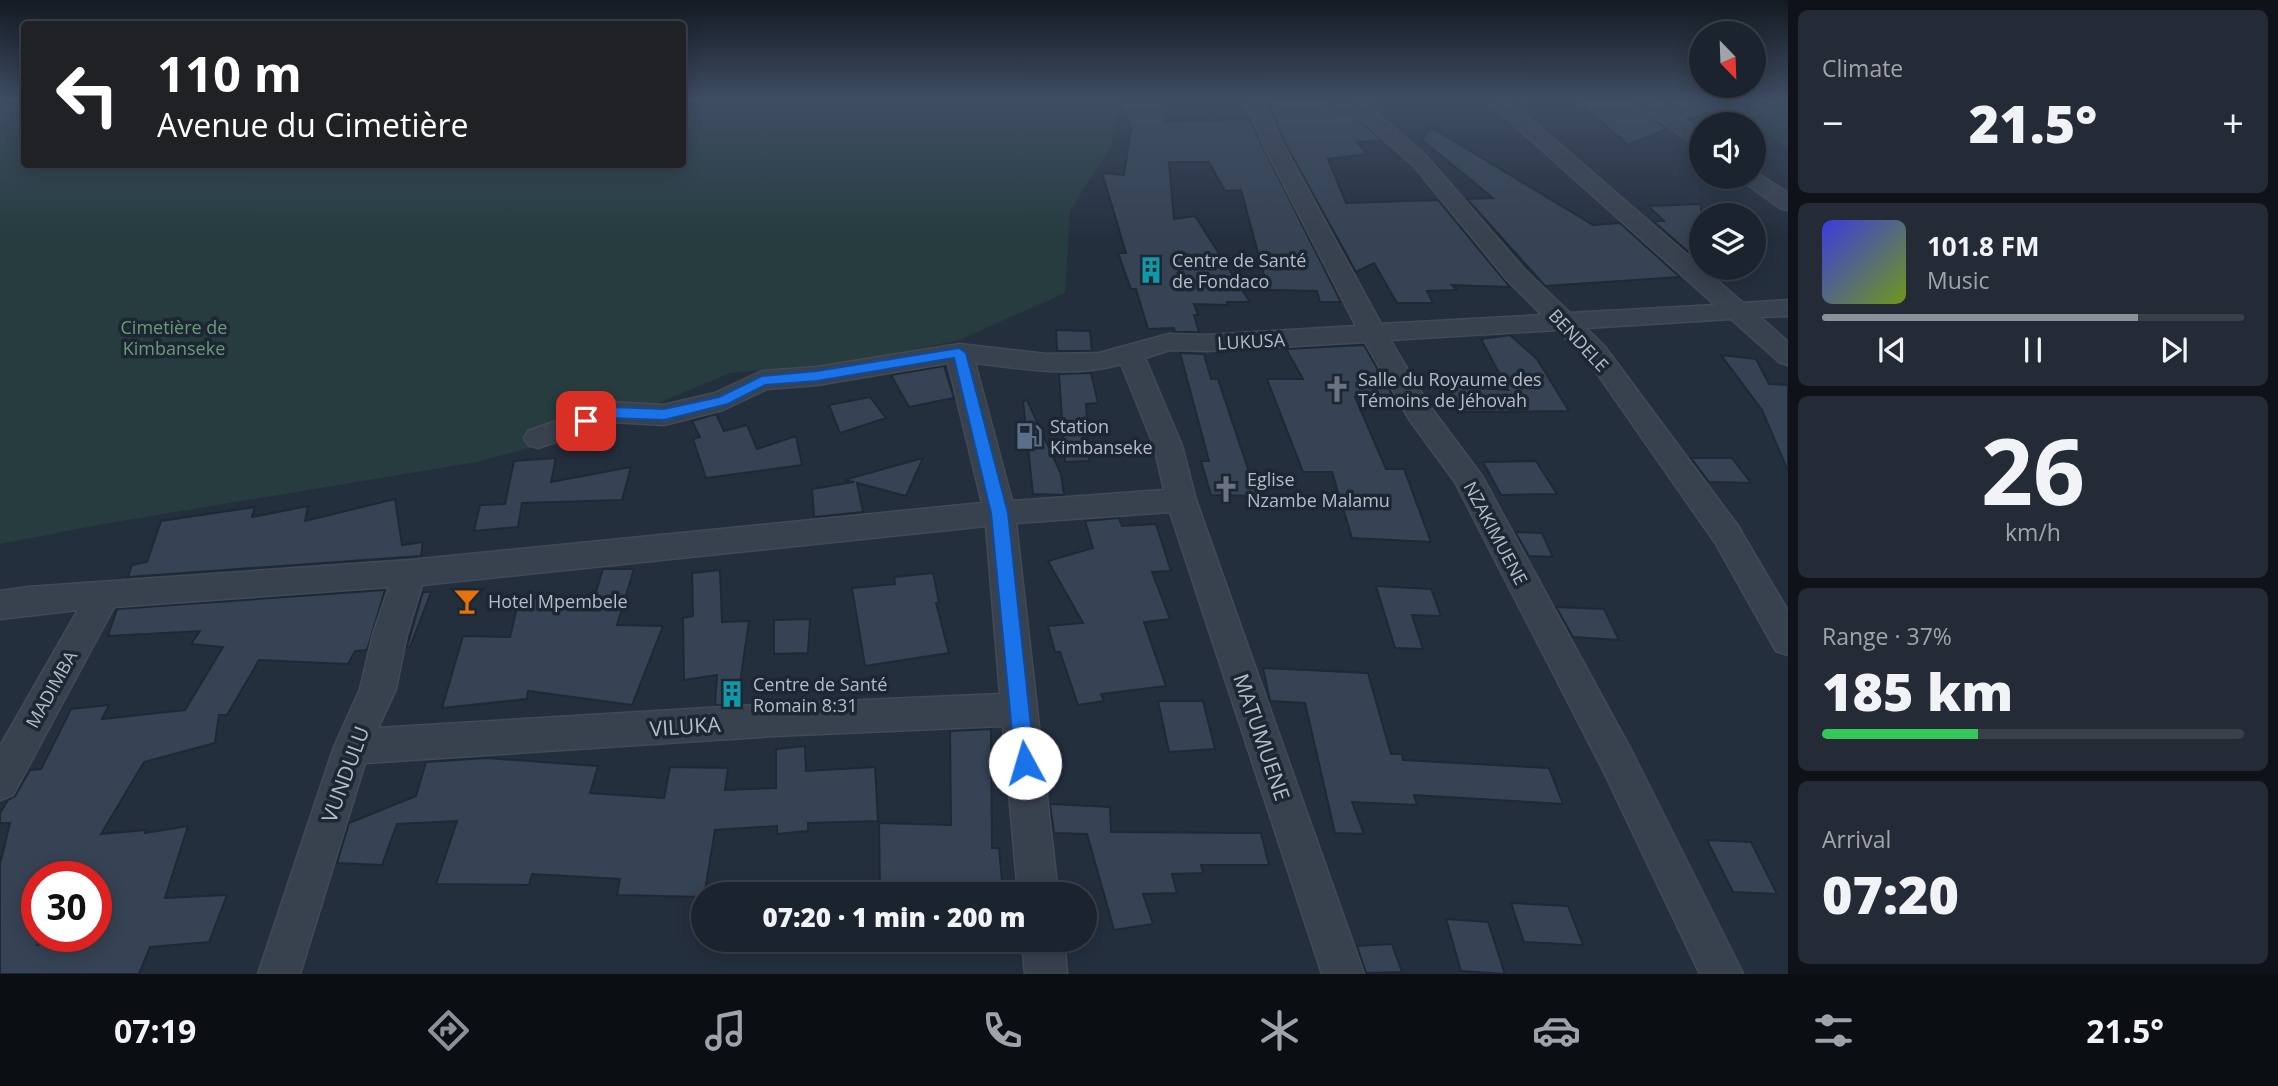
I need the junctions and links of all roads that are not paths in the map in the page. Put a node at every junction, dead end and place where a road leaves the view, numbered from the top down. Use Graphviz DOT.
graph roads {
  1 [pos="1274,146"];
  2 [pos="1403,146"];
  3 [pos="1550,146"];
  4 [pos="1766,187"];
  5 [pos="1788,203"];
  6 [pos="1788,308"];
  7 [pos="1739,312"];
  8 [pos="1566,324"];
  9 [pos="1373,334"];
  10 [pos="959,353"];
  11 [pos="1130,353"];
  12 [pos="1788,356"];
  13 [pos="538,438"];
  14 [pos="1181,500"];
  15 [pos="1000,513"];
  16 [pos="410,573"];
  17 [pos="103,596"];
  18 [pos="0,605"];
  19 [pos="1788,640"];
  20 [pos="1019,709"];
  21 [pos="352,747"];
  22 [pos="0,782"];
  23 [pos="1037,882"];
  24 [pos="1044,952"];
  25 [pos="279,974"];
  26 [pos="1046,974"];
  27 [pos="1343,974"];
  28 [pos="1722,974"];
  1 -- 9 [label="street, NZAKIMUENE"];
  2 -- 8 [label="street, BENDELE"];
  3 -- 7 [label="street"];
  4 -- 5 [label="street"];
  6 -- 7 [label="street, LUKUSA"];
  7 -- 8 [label="street, LUKUSA"];
  7 -- 12 [label="street"];
  8 -- 9 [label="street, LUKUSA"];
  8 -- 19 [label="street, BENDELE"];
  9 -- 11 [label="street, LUKUSA"];
  9 -- 28 [label="street, NZAKIMUENE"];
  10 -- 11 [label="street, LUKUSA"];
  10 -- 13 [label="street, LUKUSA"];
  10 -- 15 [label="street"];
  11 -- 14 [label="street, MATUMUENE"];
  14 -- 15 [label="street"];
  14 -- 27 [label="street, MATUMUENE"];
  15 -- 16 [label="street"];
  15 -- 20 [label="street"];
  16 -- 17 [label="street"];
  16 -- 21 [label="street, VUNDULU"];
  17 -- 18 [label="street"];
  17 -- 22 [label="street, MADIMBA"];
  20 -- 21 [label="street, VILUKA"];
  20 -- 23 [label="street"];
  21 -- 25 [label="street, VUNDULU"];
  24 -- 26 [label="street"];
}
